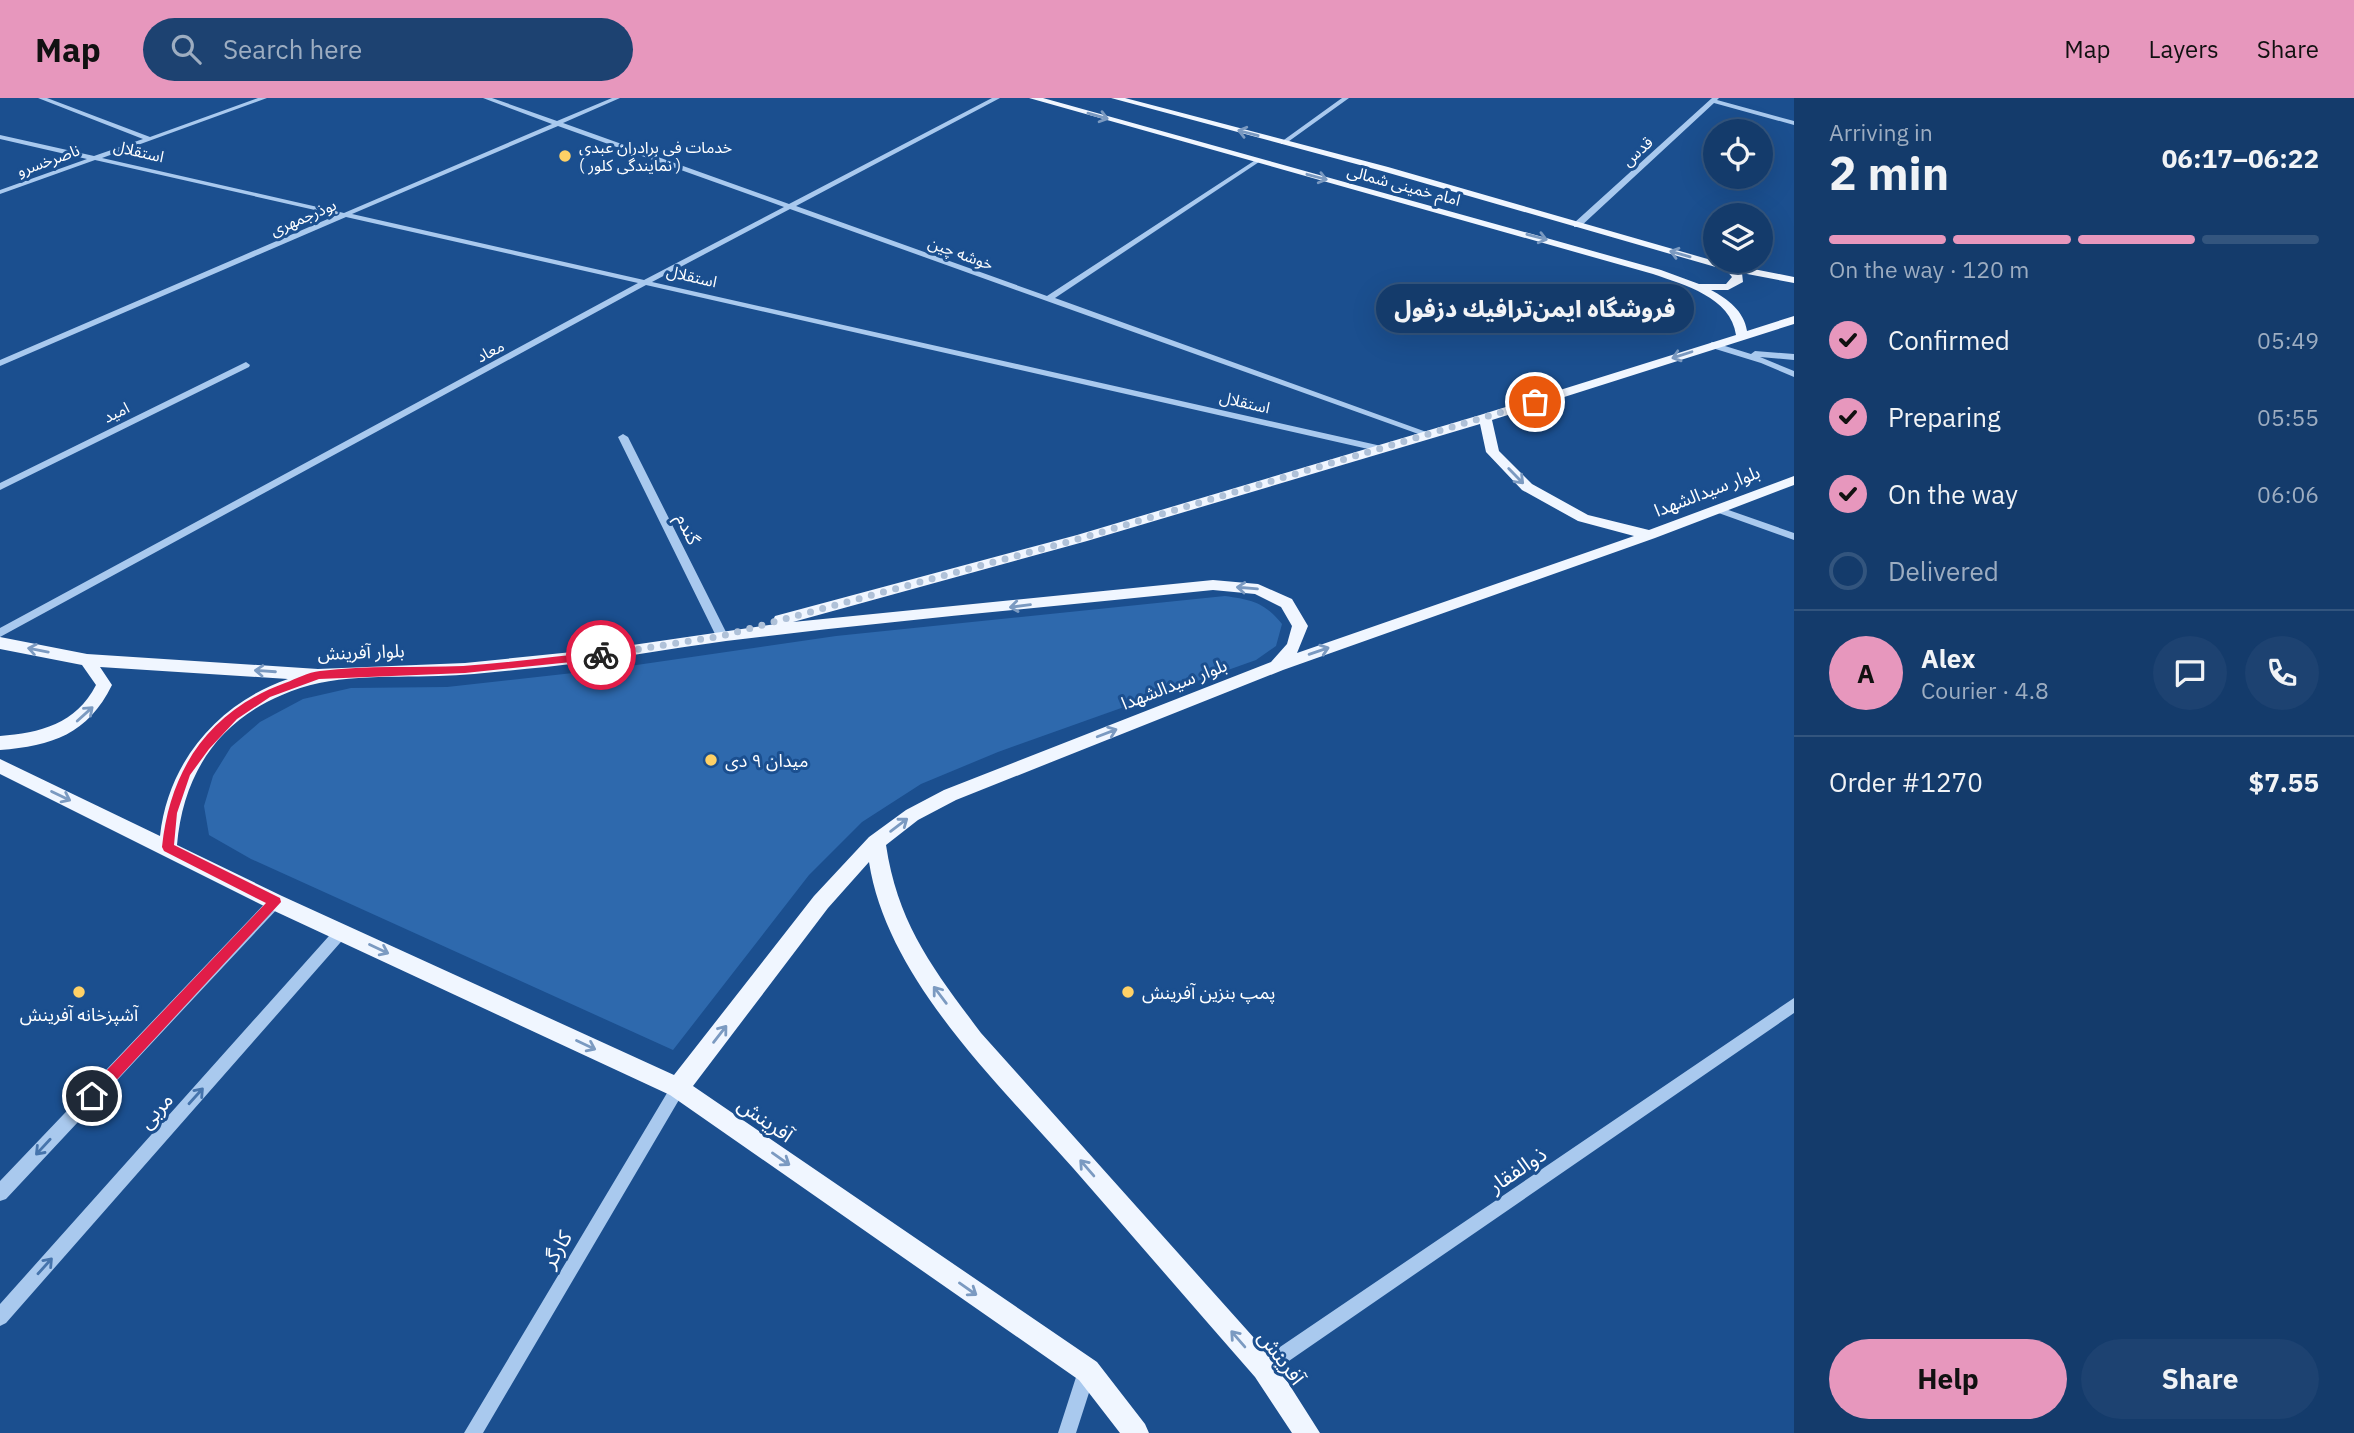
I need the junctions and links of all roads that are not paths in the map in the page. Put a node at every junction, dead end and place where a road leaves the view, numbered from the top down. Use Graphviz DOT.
graph roads {
  1 [pos="41,98"];
  2 [pos="264,98"];
  3 [pos="486,98"];
  4 [pos="617,98"];
  5 [pos="996,98"];
  6 [pos="1032,98"];
  7 [pos="1115,98"];
  8 [pos="1346,98"];
  9 [pos="1715,99"];
  10 [pos="558,123"];
  11 [pos="1794,123"];
  12 [pos="0,137"];
  13 [pos="150,139"];
  14 [pos="1283,143"];
  15 [pos="98,157"];
  16 [pos="1257,161"];
  17 [pos="0,192"];
  18 [pos="791,207"];
  19 [pos="347,214"];
  20 [pos="1577,225"];
  21 [pos="1703,260"];
  22 [pos="1735,273"];
  23 [pos="1757,273"];
  24 [pos="1794,280"];
  25 [pos="646,282"];
  26 [pos="1686,282"];
  27 [pos="1048,299"];
  28 [pos="1794,320"];
  29 [pos="1742,336"];
  30 [pos="1712,345"];
  31 [pos="1737,352"];
  32 [pos="1794,357"];
  33 [pos="0,363"];
  34 [pos="246,365"];
  35 [pos="1794,374"];
  36 [pos="1485,418"];
  37 [pos="1427,434"];
  38 [pos="623,437"];
  39 [pos="1377,448"];
  40 [pos="1794,480"];
  41 [pos="0,487"];
  42 [pos="1717,509"];
  43 [pos="1650,535"];
  44 [pos="1794,537"];
  45 [pos="0,633"];
  46 [pos="722,636"];
  47 [pos="0,643"];
  48 [pos="87,660"];
  49 [pos="1277,666"];
  50 [pos="318,675"];
  51 [pos="0,743"];
  52 [pos="0,766"];
  53 [pos="876,842"];
  54 [pos="168,847"];
  55 [pos="275,902"];
  56 [pos="342,931"];
  57 [pos="1794,1005"];
  58 [pos="678,1088"];
  59 [pos="0,1193"];
  60 [pos="0,1317"];
  61 [pos="1264,1368"];
  62 [pos="1087,1371"];
  63 [pos="473,1433"];
  64 [pos="1067,1433"];
  65 [pos="1136,1433"];
  66 [pos="1307,1433"];
  1 -- 13 [label="street"];
  2 -- 13 [label="street, ناصرخسرو"];
  3 -- 10 [label="street, خوشه چین"];
  4 -- 10 [label="street, بوذرجمهری"];
  5 -- 18 [label="street, معاد"];
  6 -- 16 [label="main road, امام خمینی شمالی, one-way"];
  14 -- 7 [label="main road, امام خمینی شمالی, one-way"];
  8 -- 14 [label="street"];
  9 -- 11 [label="street"];
  9 -- 20 [label="street, قدس"];
  10 -- 18 [label="street, خوشه چین"];
  10 -- 19 [label="street, بوذرجمهری"];
  12 -- 15 [label="street, استقلال"];
  13 -- 15 [label="street, ناصرخسرو"];
  14 -- 20 [label="main road, امام خمینی شمالی"];
  15 -- 17 [label="street, ناصرخسرو"];
  15 -- 19 [label="street, استقلال"];
  16 -- 26 [label="main road, امام خمینی شمالی, one-way"];
  16 -- 27 [label="street"];
  18 -- 25 [label="street, معاد"];
  18 -- 27 [label="street, خوشه چین"];
  19 -- 25 [label="street, استقلال"];
  19 -- 33 [label="street, بوذرجمهری"];
  21 -- 20 [label="main road, امام خمینی شمالی, one-way"];
  22 -- 26 [label="main road"];
  23 -- 24 [label="main road, امام خمینی شمالی"];
  25 -- 39 [label="street, استقلال"];
  25 -- 45 [label="street, معاد"];
  26 -- 29 [label="main road, امام خمینی شمالی"];
  27 -- 37 [label="street, خوشه چین"];
  28 -- 29 [label="main road"];
  29 -- 30 [label="main road"];
  30 -- 31 [label="street"];
  30 -- 36 [label="main road, one-way"];
  31 -- 32 [label="street"];
  31 -- 35 [label="street"];
  34 -- 41 [label="street, امید"];
  36 -- 37 [label="main road"];
  36 -- 43 [label="main road, one-way"];
  37 -- 39 [label="main road"];
  38 -- 46 [label="street, گندم"];
  39 -- 46 [label="main road"];
  40 -- 42 [label="main road, بلوار سیدالشهدا"];
  42 -- 43 [label="main road, بلوار سیدالشهدا"];
  42 -- 44 [label="street"];
  49 -- 43 [label="main road, بلوار سیدالشهدا, one-way"];
  49 -- 46 [label="main road, one-way"];
  46 -- 50 [label="main road, بلوار آفرینش"];
  48 -- 47 [label="main road, بلوار آفرینش, one-way"];
  50 -- 48 [label="main road, بلوار آفرینش, one-way"];
  51 -- 48 [label="main road, one-way"];
  53 -- 49 [label="main road, بلوار سیدالشهدا, one-way"];
  50 -- 54 [label="main road"];
  52 -- 54 [label="main road, one-way"];
  58 -- 53 [label="main road, بلوار سیدالشهدا, one-way"];
  61 -- 53 [label="main road, آفرینش, one-way"];
  54 -- 55 [label="main road"];
  55 -- 56 [label="main road, آفرینش"];
  55 -- 59 [label="street, one-way"];
  56 -- 58 [label="main road, آفرینش, one-way"];
  60 -- 56 [label="street, مربی, one-way"];
  57 -- 61 [label="street, ذوالفقار"];
  58 -- 62 [label="main road, آفرینش, one-way"];
  58 -- 63 [label="street, کارگر"];
  61 -- 66 [label="main road, آفرینش"];
  62 -- 64 [label="street"];
  62 -- 65 [label="main road, آفرینش"];
}
